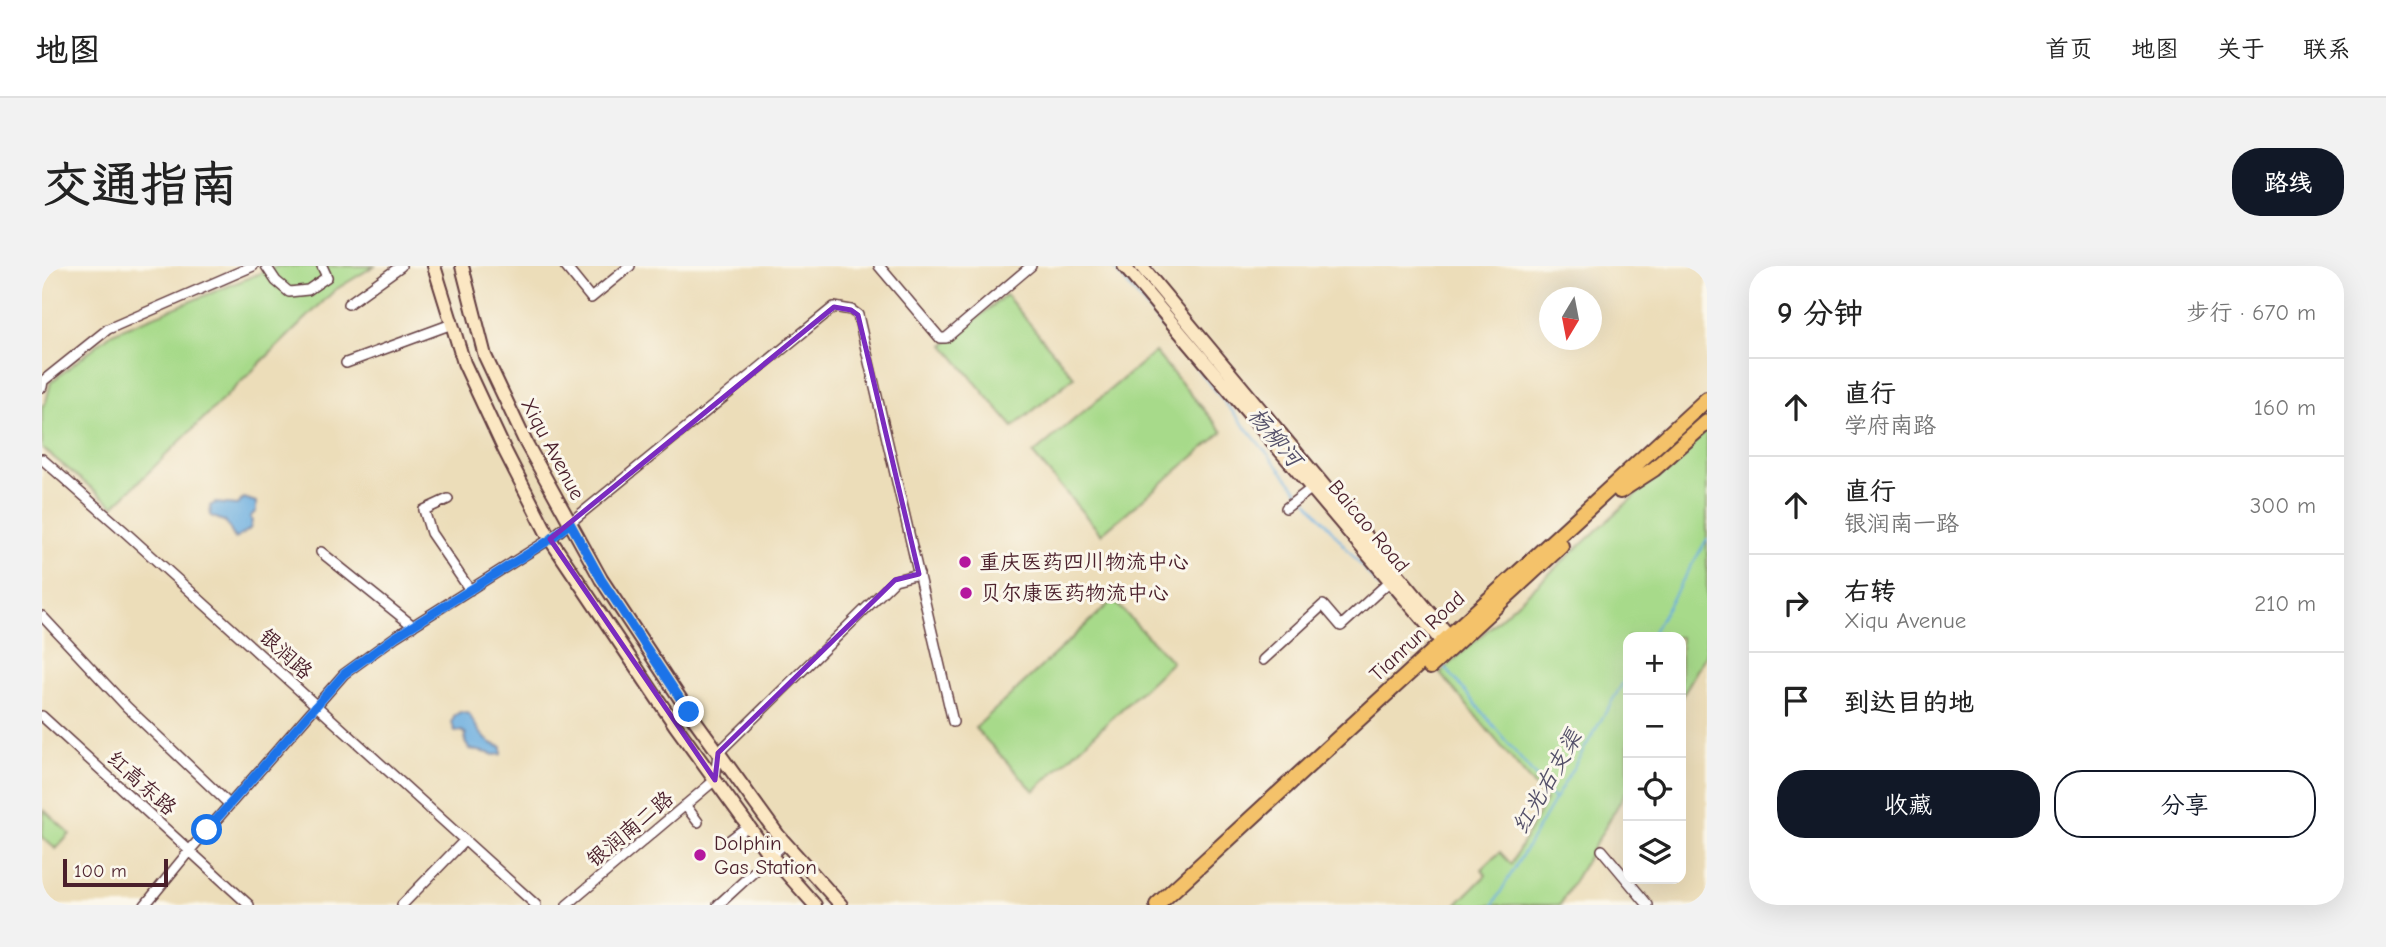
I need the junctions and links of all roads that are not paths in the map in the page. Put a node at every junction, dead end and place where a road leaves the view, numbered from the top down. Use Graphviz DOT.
graph roads {
  1 [pos="253,266"];
  2 [pos="266,266"];
  3 [pos="322,266"];
  4 [pos="401,266"];
  5 [pos="434,266"];
  6 [pos="462,266"];
  7 [pos="565,266"];
  8 [pos="630,266"];
  9 [pos="879,266"];
  10 [pos="1031,266"];
  11 [pos="1124,266"];
  12 [pos="1141,266"];
  13 [pos="348,304"];
  14 [pos="452,324"];
  15 [pos="346,363"];
  16 [pos="42,387"];
  17 [pos="1707,391"];
  18 [pos="1707,399"];
  19 [pos="1707,411"];
  20 [pos="1707,422"];
  21 [pos="42,459"];
  22 [pos="1619,486"];
  23 [pos="1306,493"];
  24 [pos="448,499"];
  25 [pos="1286,508"];
  26 [pos="570,523"];
  27 [pos="551,539"];
  28 [pos="321,552"];
  29 [pos="919,574"];
  30 [pos="1384,586"];
  31 [pos="470,590"];
  32 [pos="42,617"];
  33 [pos="414,626"];
  34 [pos="1449,643"];
  35 [pos="1264,660"];
  36 [pos="315,705"];
  37 [pos="42,716"];
  38 [pos="953,722"];
  39 [pos="718,753"];
  40 [pos="715,780"];
  41 [pos="229,804"];
  42 [pos="685,805"];
  43 [pos="698,822"];
  44 [pos="748,826"];
  45 [pos="465,841"];
  46 [pos="727,842"];
  47 [pos="787,845"];
  48 [pos="190,850"];
  49 [pos="1602,850"];
  50 [pos="773,859"];
  51 [pos="145,905"];
  52 [pos="249,905"];
  53 [pos="402,905"];
  54 [pos="536,905"];
  55 [pos="567,905"];
  56 [pos="718,905"];
  57 [pos="727,905"];
  58 [pos="815,905"];
  59 [pos="841,905"];
  60 [pos="1157,905"];
  61 [pos="1171,905"];
  62 [pos="1648,905"];
  1 -- 16 [label="street"];
  2 -- 3 [label="street"];
  4 -- 13 [label="street"];
  5 -- 14 [label="main road, Xiqu Avenue"];
  6 -- 26 [label="main road, Xiqu Avenue"];
  7 -- 8 [label="street"];
  9 -- 10 [label="street"];
  11 -- 23 [label="main road, Baicao Road"];
  12 -- 34 [label="main road, Baicao Road"];
  14 -- 15 [label="street"];
  14 -- 27 [label="main road, Xiqu Avenue"];
  17 -- 22 [label="main road"];
  18 -- 22 [label="main road, Tianrun Road"];
  19 -- 22 [label="main road, Tianrun Road"];
  20 -- 22 [label="main road"];
  21 -- 36 [label="street, 银润路"];
  22 -- 34 [label="main road, Tianrun Road"];
  23 -- 25 [label="street"];
  23 -- 30 [label="main road, Baicao Road"];
  24 -- 31 [label="street"];
  26 -- 27 [label="street"];
  26 -- 29 [label="street"];
  26 -- 39 [label="main road, Xiqu Avenue"];
  27 -- 31 [label="street"];
  27 -- 40 [label="main road, Xiqu Avenue"];
  28 -- 33 [label="street"];
  29 -- 38 [label="street"];
  29 -- 39 [label="street"];
  30 -- 34 [label="main road, Baicao Road"];
  30 -- 35 [label="street"];
  31 -- 33 [label="street"];
  32 -- 41 [label="street"];
  33 -- 36 [label="street"];
  34 -- 60 [label="main road, Tianrun Road"];
  34 -- 61 [label="main road, Tianrun Road"];
  36 -- 41 [label="street"];
  36 -- 45 [label="street, 银润路"];
  37 -- 48 [label="street, 红高东路"];
  39 -- 40 [label="street"];
  39 -- 47 [label="main road, Xiqu Avenue"];
  40 -- 42 [label="street, 银润南二路"];
  40 -- 44 [label="main road, Xiqu Avenue"];
  41 -- 48 [label="street"];
  42 -- 43 [label="street"];
  42 -- 55 [label="street, 银润南二路"];
  44 -- 46 [label="street"];
  44 -- 50 [label="main road, Xiqu Avenue"];
  45 -- 53 [label="street"];
  45 -- 54 [label="street, 银润路"];
  47 -- 50 [label="street"];
  47 -- 59 [label="main road, Xiqu Avenue"];
  48 -- 51 [label="street"];
  48 -- 52 [label="street, 红高东路"];
  49 -- 62 [label="street"];
  50 -- 56 [label="street"];
  50 -- 57 [label="street"];
  50 -- 58 [label="main road, Xiqu Avenue"];
}
